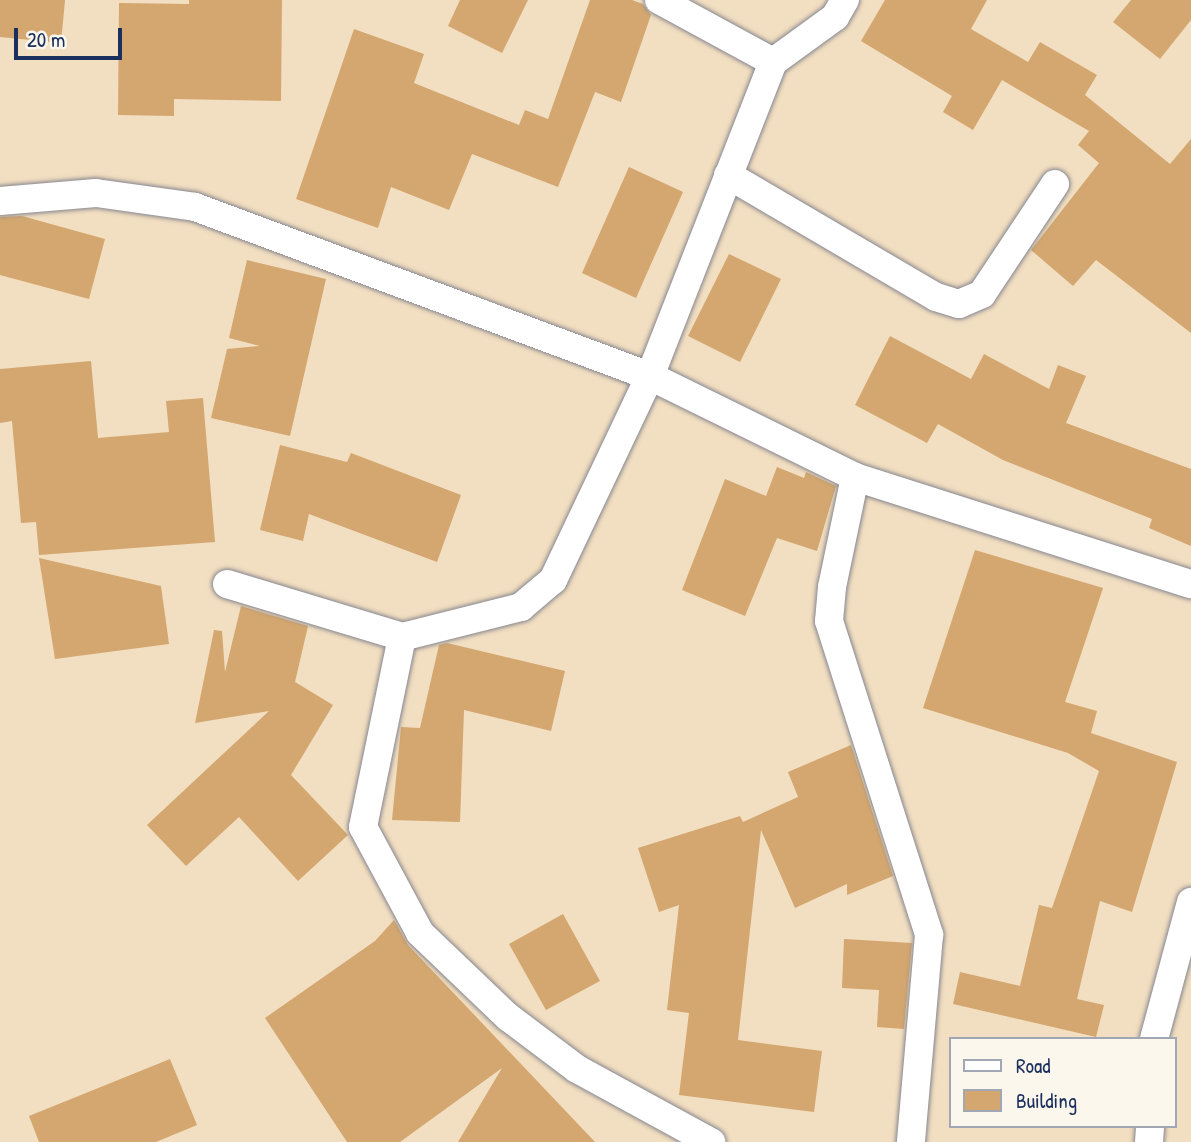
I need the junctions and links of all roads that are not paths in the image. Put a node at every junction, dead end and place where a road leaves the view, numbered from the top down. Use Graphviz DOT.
graph roads {
  1 [pos="659,0"];
  2 [pos="845,0"];
  3 [pos="773,62"];
  4 [pos="729,175"];
  5 [pos="1055,184"];
  6 [pos="0,201"];
  7 [pos="650,376"];
  8 [pos="855,477"];
  9 [pos="227,584"];
  10 [pos="1191,584"];
  11 [pos="402,637"];
  12 [pos="1191,902"];
  13 [pos="1155,1037"];
  14 [pos="711,1142"];
  15 [pos="911,1142"];
  1 -- 3 [label="street"];
  2 -- 3 [label="street"];
  3 -- 4 [label="street"];
  4 -- 5 [label="street"];
  4 -- 7 [label="street"];
  6 -- 7 [label="street"];
  7 -- 8 [label="street"];
  7 -- 11 [label="street"];
  8 -- 10 [label="street"];
  8 -- 15 [label="street"];
  9 -- 11 [label="street"];
  11 -- 14 [label="street"];
  12 -- 13 [label="street"];
}
